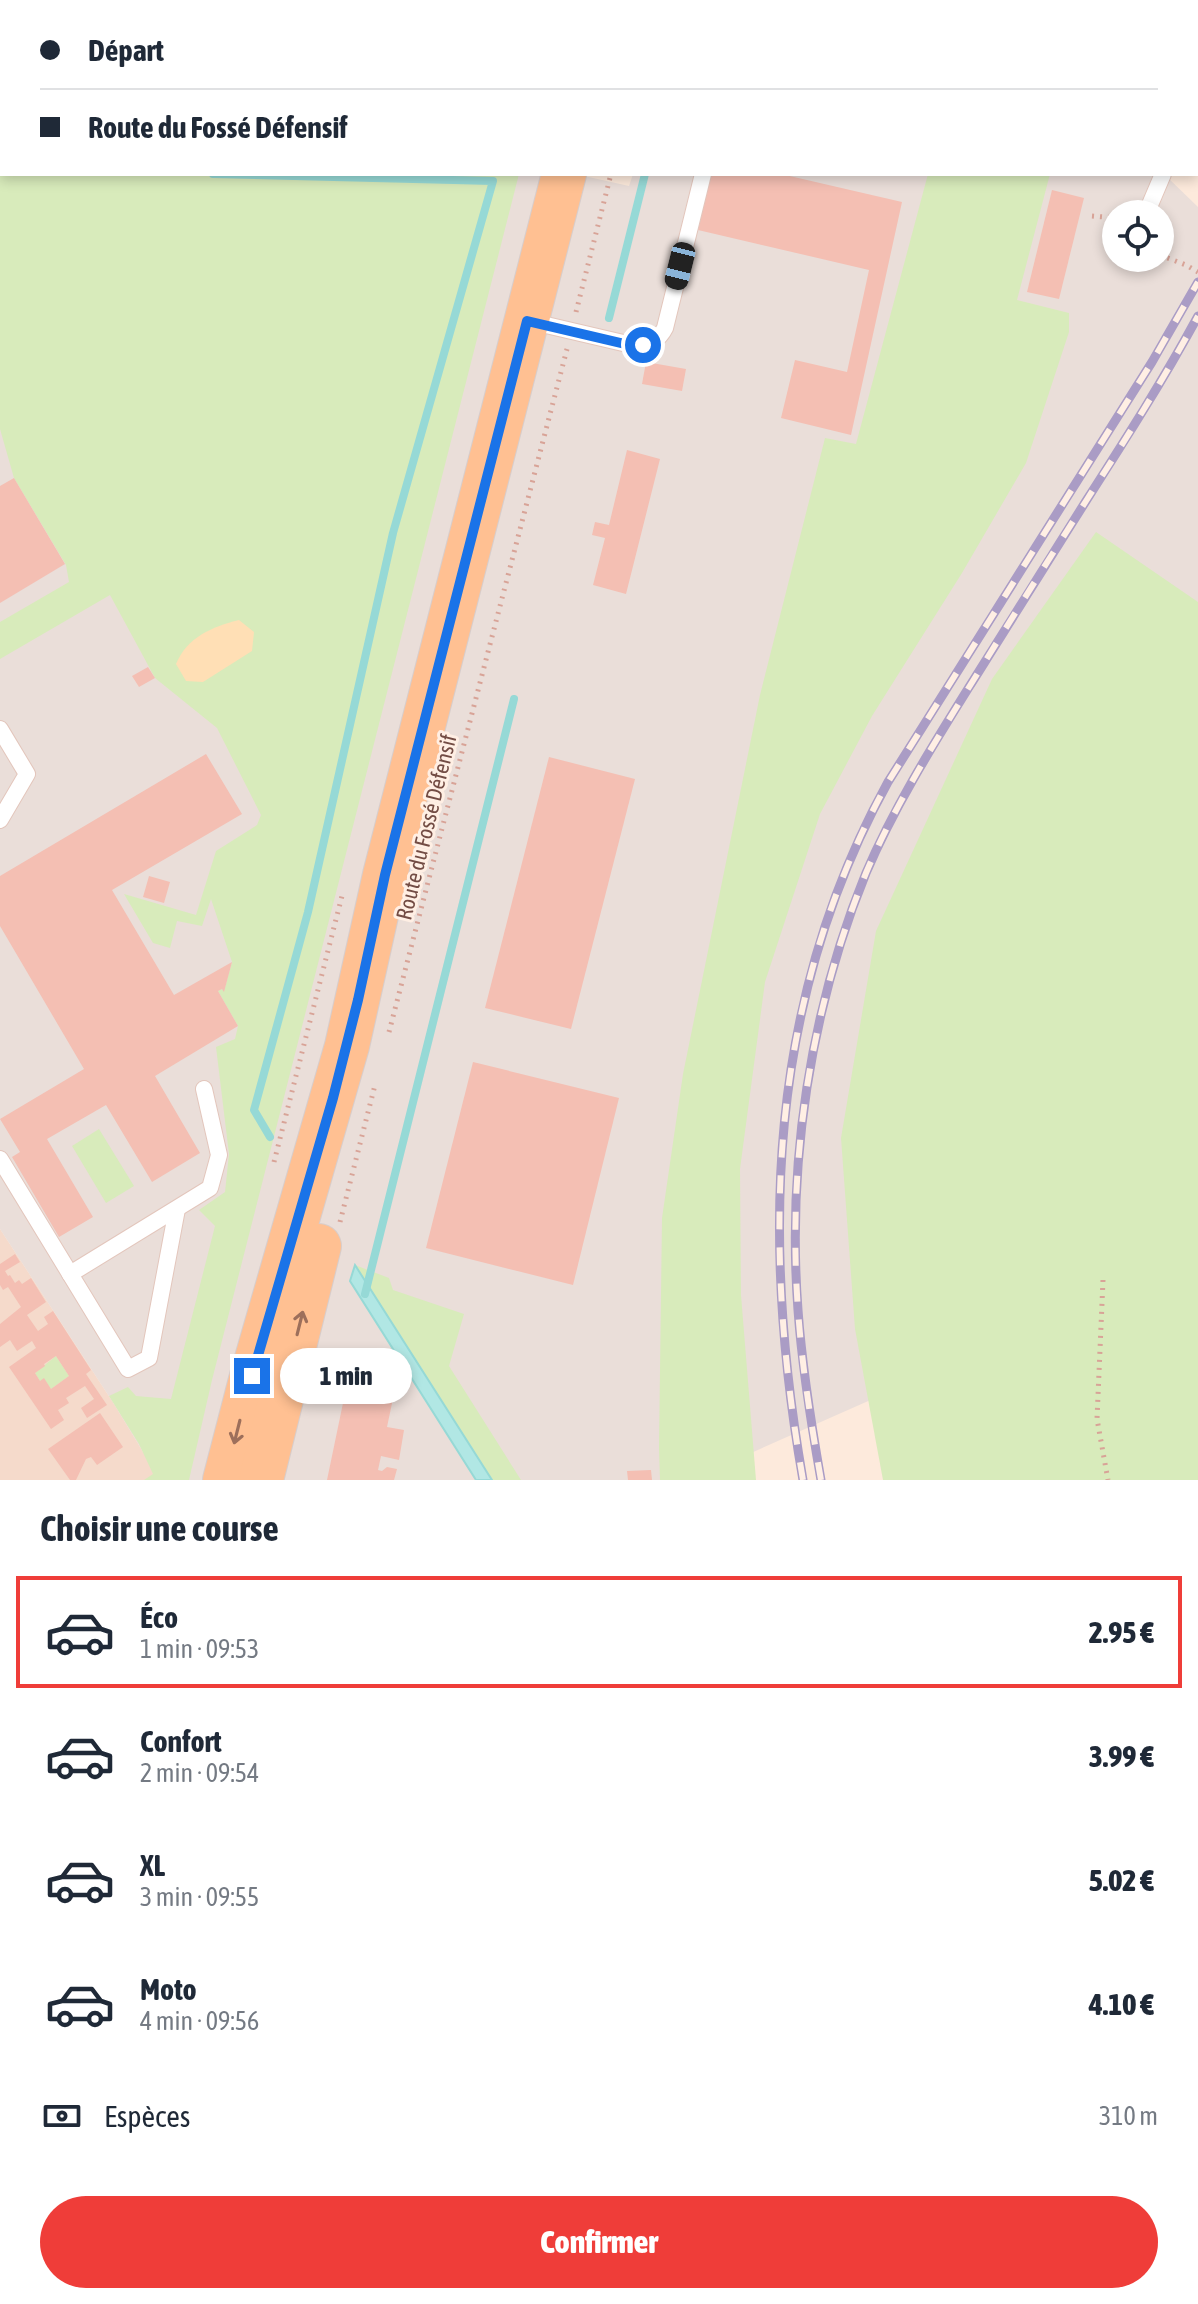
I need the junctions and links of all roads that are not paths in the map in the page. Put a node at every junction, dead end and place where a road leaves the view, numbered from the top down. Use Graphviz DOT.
graph roads {
  1 [pos="564,176"];
  2 [pos="591,176"];
  3 [pos="702,176"];
  4 [pos="1162,176"];
  5 [pos="1152,200"];
  6 [pos="551,326"];
  7 [pos="0,729"];
  8 [pos="0,820"];
  9 [pos="204,1089"];
  10 [pos="0,1159"];
  11 [pos="177,1209"];
  12 [pos="70,1274"];
  13 [pos="225,1480"];
  14 [pos="261,1480"];
  1 -- 6 [label="main road, Route du Fossé Défensif"];
  2 -- 6 [label="main road, Route du Fossé Défensif"];
  3 -- 6 [label="lane"];
  4 -- 5 [label="lane"];
  6 -- 13 [label="main road, Route du Fossé Défensif, one-way"];
  14 -- 6 [label="main road, Route du Fossé Défensif, one-way"];
  7 -- 8 [label="lane"];
  9 -- 11 [label="lane"];
  10 -- 12 [label="lane"];
  11 -- 12 [label="lane"];
  11 -- 12 [label="lane"];
}
